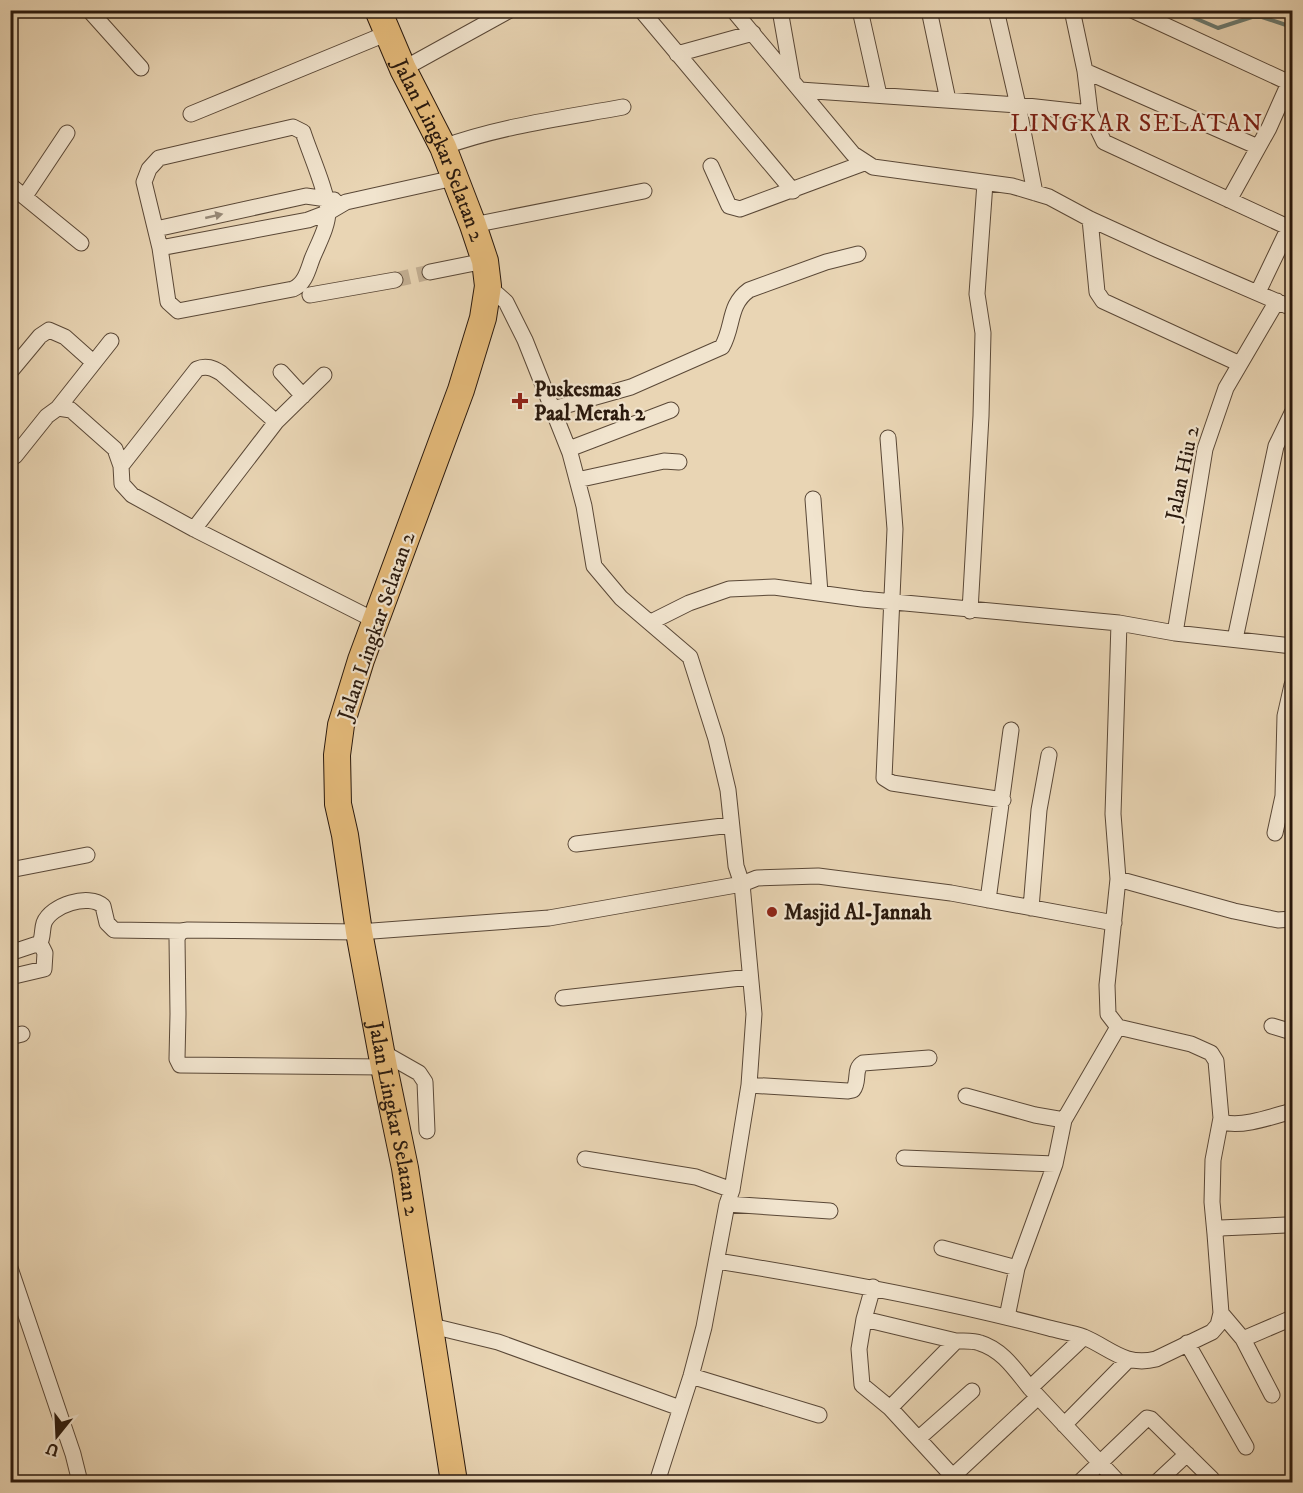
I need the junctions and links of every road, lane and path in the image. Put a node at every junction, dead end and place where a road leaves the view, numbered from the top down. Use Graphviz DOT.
graph roads {
  1 [pos="89,10"];
  2 [pos="510,10"];
  3 [pos="641,10"];
  4 [pos="733,10"];
  5 [pos="780,10"];
  6 [pos="860,10"];
  7 [pos="929,10"];
  8 [pos="996,10"];
  9 [pos="1072,10"];
  10 [pos="1132,10"];
  11 [pos="382,17"];
  12 [pos="753,33"];
  13 [pos="677,54"];
  14 [pos="141,68"];
  15 [pos="403,69"];
  16 [pos="1085,71"];
  17 [pos="1291,83"];
  18 [pos="796,85"];
  19 [pos="879,95"];
  20 [pos="948,100"];
  21 [pos="1018,105"];
  22 [pos="623,107"];
  23 [pos="1090,113"];
  24 [pos="191,114"];
  25 [pos="67,133"];
  26 [pos="443,147"];
  27 [pos="1258,147"];
  28 [pos="864,163"];
  29 [pos="711,166"];
  30 [pos="454,178"];
  31 [pos="985,183"];
  32 [pos="10,185"];
  33 [pos="644,191"];
  34 [pos="793,191"];
  35 [pos="1035,193"];
  36 [pos="25,196"];
  37 [pos="306,196"];
  38 [pos="1229,200"];
  39 [pos="328,205"];
  40 [pos="1090,219"];
  41 [pos="308,220"];
  42 [pos="473,225"];
  43 [pos="1291,226"];
  44 [pos="156,229"];
  45 [pos="81,243"];
  46 [pos="160,248"];
  47 [pos="858,254"];
  48 [pos="430,272"];
  49 [pos="486,273"];
  50 [pos="395,280"];
  51 [pos="1258,292"];
  52 [pos="310,295"];
  53 [pos="1277,301"];
  54 [pos="1293,308"];
  55 [pos="111,341"];
  56 [pos="93,362"];
  57 [pos="1240,364"];
  58 [pos="10,372"];
  59 [pos="281,372"];
  60 [pos="324,375"];
  61 [pos="303,396"];
  62 [pos="58,408"];
  63 [pos="553,409"];
  64 [pos="671,410"];
  65 [pos="1293,413"];
  66 [pos="276,422"];
  67 [pos="888,438"];
  68 [pos="568,449"];
  69 [pos="10,458"];
  70 [pos="679,462"];
  71 [pos="121,466"];
  72 [pos="577,480"];
  73 [pos="813,498"];
  74 [pos="194,529"];
  75 [pos="820,593"];
  76 [pos="892,603"];
  77 [pos="970,611"];
  78 [pos="376,621"];
  79 [pos="651,622"];
  80 [pos="1119,623"];
  81 [pos="1174,633"];
  82 [pos="1235,639"];
  83 [pos="1293,645"];
  84 [pos="1293,685"];
  85 [pos="1289,716"];
  86 [pos="1011,730"];
  87 [pos="1049,755"];
  88 [pos="1002,800"];
  89 [pos="731,825"];
  90 [pos="1275,833"];
  91 [pos="576,844"];
  92 [pos="87,855"];
  93 [pos="10,870"];
  94 [pos="1118,879"];
  95 [pos="742,884"];
  96 [pos="988,900"];
  97 [pos="1031,908"];
  98 [pos="1293,919"];
  99 [pos="1114,923"];
  100 [pos="181,931"];
  101 [pos="359,932"];
  102 [pos="40,943"];
  103 [pos="10,953"];
  104 [pos="750,977"];
  105 [pos="10,978"];
  106 [pos="563,998"];
  107 [pos="1272,1026"];
  108 [pos="1118,1027"];
  109 [pos="1293,1032"];
  110 [pos="929,1058"];
  111 [pos="383,1060"];
  112 [pos="749,1085"];
  113 [pos="966,1096"];
  114 [pos="1293,1111"];
  115 [pos="1221,1118"];
  116 [pos="1064,1120"];
  117 [pos="427,1131"];
  118 [pos="904,1158"];
  119 [pos="585,1159"];
  120 [pos="1055,1164"];
  121 [pos="730,1197"];
  122 [pos="830,1211"];
  123 [pos="1286,1225"];
  124 [pos="1215,1234"];
  125 [pos="942,1248"];
  126 [pos="717,1262"];
  127 [pos="10,1268"];
  128 [pos="1017,1268"];
  129 [pos="873,1287"];
  130 [pos="1221,1313"];
  131 [pos="1007,1317"];
  132 [pos="1293,1318"];
  133 [pos="864,1319"];
  134 [pos="428,1325"];
  135 [pos="1084,1337"];
  136 [pos="1243,1339"];
  137 [pos="956,1341"];
  138 [pos="1187,1343"];
  139 [pos="1128,1360"];
  140 [pos="691,1376"];
  141 [pos="972,1390"];
  142 [pos="1034,1393"];
  143 [pos="1272,1395"];
  144 [pos="680,1408"];
  145 [pos="890,1408"];
  146 [pos="819,1415"];
  147 [pos="1064,1425"];
  148 [pos="919,1437"];
  149 [pos="1246,1447"];
  150 [pos="1187,1454"];
  151 [pos="1100,1464"];
  152 [pos="955,1480"];
  153 [pos="80,1482"];
  154 [pos="454,1482"];
  155 [pos="657,1482"];
  156 [pos="1080,1482"];
  157 [pos="1118,1482"];
  158 [pos="1157,1482"];
  159 [pos="1212,1482"];
  1 -- 14 [label="street"];
  2 -- 15 [label="street"];
  3 -- 13 [label="street"];
  4 -- 12 [label="street"];
  5 -- 18 [label="street"];
  6 -- 19 [label="street"];
  7 -- 20 [label="street"];
  8 -- 21 [label="street"];
  9 -- 16 [label="street"];
  10 -- 17 [label="street"];
  11 -- 15 [label="highway, Jalan Lingkar Selatan 2"];
  11 -- 24 [label="street"];
  12 -- 13 [label="street"];
  12 -- 18 [label="street"];
  13 -- 34 [label="street"];
  15 -- 26 [label="highway, Jalan Lingkar Selatan 2"];
  16 -- 23 [label="street"];
  16 -- 27 [label="street"];
  17 -- 27 [label="street"];
  18 -- 19 [label="street"];
  18 -- 28 [label="street"];
  19 -- 20 [label="street"];
  20 -- 21 [label="street"];
  21 -- 23 [label="street"];
  21 -- 35 [label="street"];
  22 -- 26 [label="street"];
  23 -- 38 [label="street"];
  25 -- 36 [label="street"];
  26 -- 30 [label="highway, Jalan Lingkar Selatan 2"];
  27 -- 38 [label="street"];
  28 -- 31 [label="street"];
  28 -- 34 [label="street"];
  29 -- 34 [label="street"];
  30 -- 39 [label="street"];
  30 -- 42 [label="highway, Jalan Lingkar Selatan 2"];
  31 -- 35 [label="street"];
  31 -- 77 [label="street"];
  32 -- 36 [label="street"];
  33 -- 42 [label="street"];
  35 -- 40 [label="street"];
  36 -- 45 [label="street"];
  37 -- 39 [label="street"];
  37 -- 41 [label="street"];
  44 -- 37 [label="street, one-way"];
  38 -- 43 [label="street"];
  39 -- 41 [label="street"];
  39 -- 44 [label="street"];
  39 -- 46 [label="street"];
  40 -- 51 [label="street"];
  40 -- 57 [label="street"];
  41 -- 46 [label="street"];
  42 -- 49 [label="highway, Jalan Lingkar Selatan 2"];
  43 -- 51 [label="street"];
  44 -- 46 [label="street"];
  47 -- 63 [label="street"];
  48 -- 49 [label="street"];
  49 -- 63 [label="street"];
  49 -- 78 [label="highway, Jalan Lingkar Selatan 2"];
  50 -- 52 [label="street"];
  51 -- 53 [label="street"];
  53 -- 54 [label="street"];
  53 -- 57 [label="street, Jalan Hiu 2"];
  55 -- 56 [label="street"];
  56 -- 58 [label="street"];
  56 -- 62 [label="street"];
  57 -- 81 [label="street, Jalan Hiu 2"];
  59 -- 61 [label="street"];
  60 -- 61 [label="street"];
  61 -- 66 [label="street"];
  62 -- 69 [label="street"];
  62 -- 71 [label="street"];
  63 -- 68 [label="street"];
  64 -- 68 [label="street"];
  65 -- 82 [label="street"];
  66 -- 71 [label="street"];
  66 -- 74 [label="street"];
  67 -- 76 [label="street"];
  68 -- 72 [label="street"];
  70 -- 72 [label="street"];
  71 -- 74 [label="street"];
  72 -- 79 [label="street"];
  73 -- 75 [label="street"];
  74 -- 78 [label="street"];
  75 -- 76 [label="street"];
  75 -- 79 [label="street"];
  76 -- 77 [label="street"];
  76 -- 88 [label="street"];
  77 -- 80 [label="street"];
  78 -- 101 [label="highway, Jalan Lingkar Selatan 2"];
  79 -- 89 [label="street"];
  80 -- 81 [label="street"];
  80 -- 94 [label="street"];
  81 -- 82 [label="street"];
  82 -- 83 [label="street"];
  84 -- 85 [label="street"];
  85 -- 90 [label="street"];
  86 -- 88 [label="street"];
  87 -- 97 [label="street"];
  88 -- 96 [label="street"];
  89 -- 91 [label="street"];
  89 -- 95 [label="street"];
  92 -- 93 [label="street"];
  94 -- 98 [label="street"];
  94 -- 99 [label="street"];
  95 -- 96 [label="street"];
  95 -- 101 [label="street"];
  95 -- 104 [label="street"];
  96 -- 97 [label="street"];
  97 -- 99 [label="street"];
  99 -- 108 [label="street"];
  100 -- 101 [label="street"];
  100 -- 102 [label="street"];
  100 -- 111 [label="street"];
  101 -- 111 [label="highway, Jalan Lingkar Selatan 2"];
  102 -- 103 [label="street"];
  102 -- 105 [label="street"];
  104 -- 106 [label="street"];
  104 -- 112 [label="street"];
  107 -- 109 [label="street"];
  108 -- 115 [label="street"];
  108 -- 116 [label="street"];
  110 -- 112 [label="street"];
  111 -- 117 [label="street"];
  111 -- 134 [label="highway, Jalan Lingkar Selatan 2"];
  112 -- 121 [label="street"];
  113 -- 116 [label="street"];
  114 -- 115 [label="street"];
  115 -- 124 [label="street"];
  116 -- 120 [label="street"];
  118 -- 120 [label="street"];
  119 -- 121 [label="street"];
  120 -- 128 [label="street"];
  121 -- 122 [label="street"];
  121 -- 126 [label="street"];
  123 -- 124 [label="street"];
  124 -- 130 [label="street"];
  125 -- 128 [label="street"];
  126 -- 129 [label="street"];
  126 -- 140 [label="street"];
  127 -- 153 [label="street"];
  128 -- 131 [label="street"];
  129 -- 131 [label="street"];
  129 -- 133 [label="street"];
  130 -- 136 [label="street"];
  130 -- 138 [label="street"];
  131 -- 135 [label="street"];
  132 -- 136 [label="street"];
  133 -- 137 [label="street"];
  133 -- 145 [label="street"];
  134 -- 144 [label="street"];
  134 -- 154 [label="highway, Jalan Lingkar Selatan 2"];
  135 -- 139 [label="street"];
  135 -- 142 [label="street"];
  136 -- 143 [label="street"];
  137 -- 142 [label="street"];
  137 -- 145 [label="street"];
  138 -- 139 [label="street"];
  138 -- 149 [label="street"];
  139 -- 147 [label="street"];
  140 -- 144 [label="street"];
  140 -- 146 [label="street"];
  141 -- 148 [label="street"];
  142 -- 147 [label="street"];
  142 -- 152 [label="street"];
  144 -- 155 [label="street"];
  145 -- 148 [label="street"];
  147 -- 151 [label="street"];
  148 -- 152 [label="street"];
  150 -- 151 [label="street"];
  150 -- 158 [label="street"];
  150 -- 159 [label="street"];
  151 -- 156 [label="street"];
  151 -- 157 [label="street"];
}
